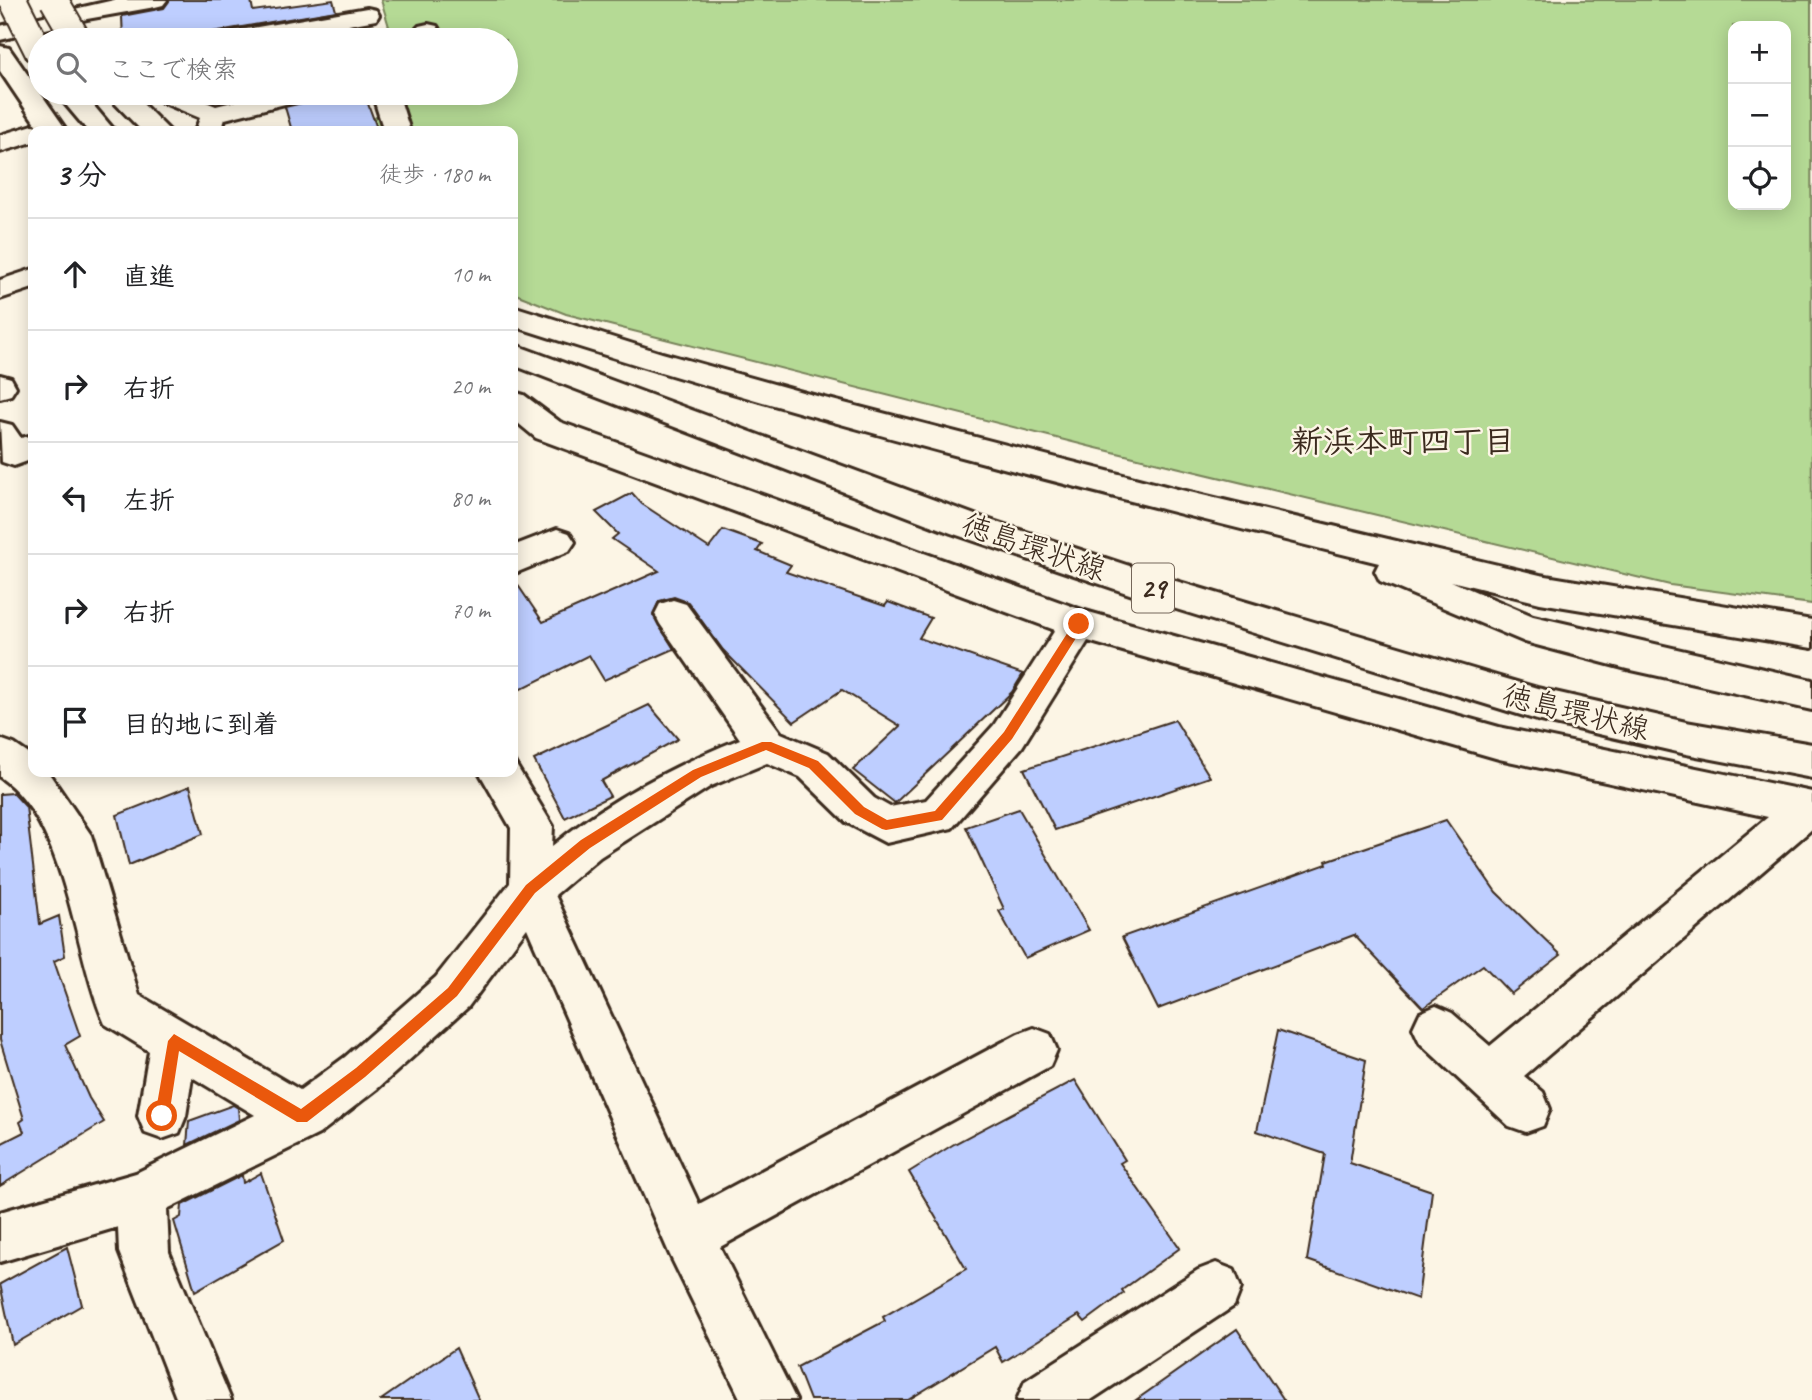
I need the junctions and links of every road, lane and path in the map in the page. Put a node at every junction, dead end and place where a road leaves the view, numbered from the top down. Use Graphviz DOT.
graph roads {
  1 [pos="13,0"];
  2 [pos="54,0"];
  3 [pos="155,0"];
  4 [pos="365,7"];
  5 [pos="90,14"];
  6 [pos="70,28"];
  7 [pos="275,28"];
  8 [pos="371,28"];
  9 [pos="28,30"];
  10 [pos="0,33"];
  11 [pos="0,53"];
  12 [pos="28,81"];
  13 [pos="37,105"];
  14 [pos="79,105"];
  15 [pos="130,105"];
  16 [pos="182,105"];
  17 [pos="263,105"];
  18 [pos="389,105"];
  19 [pos="211,122"];
  20 [pos="43,126"];
  21 [pos="98,126"];
  22 [pos="152,126"];
  23 [pos="395,126"];
  24 [pos="28,136"];
  25 [pos="0,144"];
  26 [pos="28,280"];
  27 [pos="0,290"];
  28 [pos="526,320"];
  29 [pos="518,356"];
  30 [pos="518,407"];
  31 [pos="0,433"];
  32 [pos="28,448"];
  33 [pos="1308,533"];
  34 [pos="557,542"];
  35 [pos="518,559"];
  36 [pos="673,614"];
  37 [pos="1079,624"];
  38 [pos="1812,634"];
  39 [pos="1812,695"];
  40 [pos="766,745"];
  41 [pos="1812,761"];
  42 [pos="20,766"];
  43 [pos="502,777"];
  44 [pos="1810,809"];
  45 [pos="531,889"];
  46 [pos="1436,1028"];
  47 [pos="174,1041"];
  48 [pos="1034,1051"];
  49 [pos="1490,1076"];
  50 [pos="1526,1109"];
  51 [pos="162,1116"];
  52 [pos="302,1117"];
  53 [pos="142,1196"];
  54 [pos="0,1237"];
  55 [pos="688,1237"];
  56 [pos="1216,1288"];
  57 [pos="204,1400"];
  58 [pos="769,1400"];
  59 [pos="1044,1400"];
  1 -- 9 [label="street, bridge"];
  2 -- 6 [label="street, bridge"];
  3 -- 5 [label="street"];
  4 -- 7 [label="street"];
  4 -- 8 [label="street"];
  5 -- 10 [label="street"];
  11 -- 12 [label="street"];
  13 -- 20 [label="street"];
  14 -- 21 [label="street"];
  15 -- 22 [label="street"];
  16 -- 19 [label="street"];
  17 -- 19 [label="street"];
  18 -- 23 [label="street"];
  24 -- 25 [label="street"];
  26 -- 27 [label="street"];
  28 -- 33 [label="street"];
  29 -- 41 [label="street, 徳島環状線 / 29"];
  30 -- 37 [label="street"];
  31 -- 32 [label="street"];
  33 -- 38 [label="street"];
  33 -- 39 [label="street"];
  34 -- 35 [label="street"];
  36 -- 40 [label="street"];
  37 -- 40 [label="street"];
  37 -- 44 [label="street"];
  40 -- 45 [label="street"];
  42 -- 47 [label="street"];
  43 -- 45 [label="street"];
  44 -- 49 [label="street"];
  45 -- 52 [label="street"];
  45 -- 55 [label="street"];
  46 -- 49 [label="street"];
  47 -- 51 [label="street"];
  47 -- 52 [label="street"];
  48 -- 55 [label="street"];
  49 -- 50 [label="street"];
  52 -- 53 [label="street"];
  53 -- 54 [label="street"];
  53 -- 57 [label="street"];
  55 -- 58 [label="street"];
  56 -- 59 [label="street"];
}
